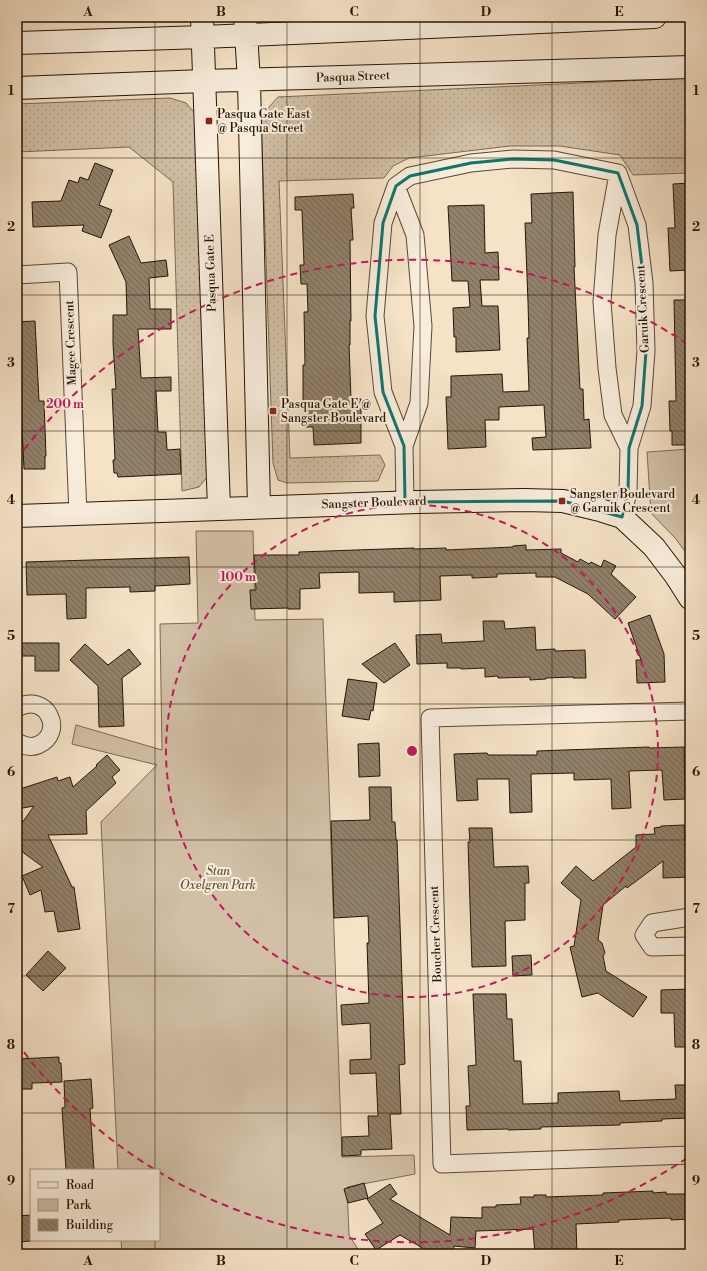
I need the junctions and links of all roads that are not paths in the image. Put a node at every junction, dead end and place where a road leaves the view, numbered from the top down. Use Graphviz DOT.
graph roads {
  1 [pos="655,17"];
  2 [pos="246,26"];
  3 [pos="202,27"];
  4 [pos="17,43"];
  5 [pos="690,67"];
  6 [pos="249,80"];
  7 [pos="204,81"];
  8 [pos="17,88"];
  9 [pos="618,173"];
  10 [pos="396,186"];
  11 [pos="17,275"];
  12 [pos="404,446"];
  13 [pos="629,448"];
  14 [pos="405,502"];
  15 [pos="259,507"];
  16 [pos="219,509"];
  17 [pos="78,514"];
  18 [pos="17,516"];
  19 [pos="622,517"];
  20 [pos="690,598"];
  21 [pos="17,708"];
  22 [pos="690,711"];
  23 [pos="17,742"];
  24 [pos="690,917"];
  25 [pos="690,946"];
  26 [pos="690,1155"];
  1 -- 2 [label="street"];
  2 -- 3 [label="street"];
  2 -- 6 [label="street"];
  3 -- 4 [label="street"];
  3 -- 7 [label="street, Pasqua Gate E"];
  5 -- 6 [label="street, Pasqua Street"];
  6 -- 7 [label="street, Pasqua Street"];
  6 -- 15 [label="street"];
  7 -- 8 [label="street, Pasqua Street"];
  7 -- 16 [label="street, Pasqua Gate E"];
  9 -- 10 [label="street"];
  9 -- 13 [label="street, Garuik Crescent"];
  9 -- 13 [label="street, Garuik Crescent"];
  10 -- 12 [label="street"];
  10 -- 12 [label="street"];
  11 -- 17 [label="street, Magee Crescent"];
  12 -- 14 [label="street"];
  13 -- 19 [label="street, Garuik Crescent"];
  14 -- 15 [label="street, Sangster Boulevard"];
  14 -- 19 [label="street, Sangster Boulevard"];
  15 -- 16 [label="street, Sangster Boulevard"];
  16 -- 17 [label="street, Sangster Boulevard"];
  17 -- 18 [label="street, Sangster Boulevard"];
  19 -- 20 [label="street, Sangster Boulevard"];
  21 -- 23 [label="street"];
  22 -- 26 [label="street, Boucher Crescent"];
  24 -- 25 [label="street"];
}
